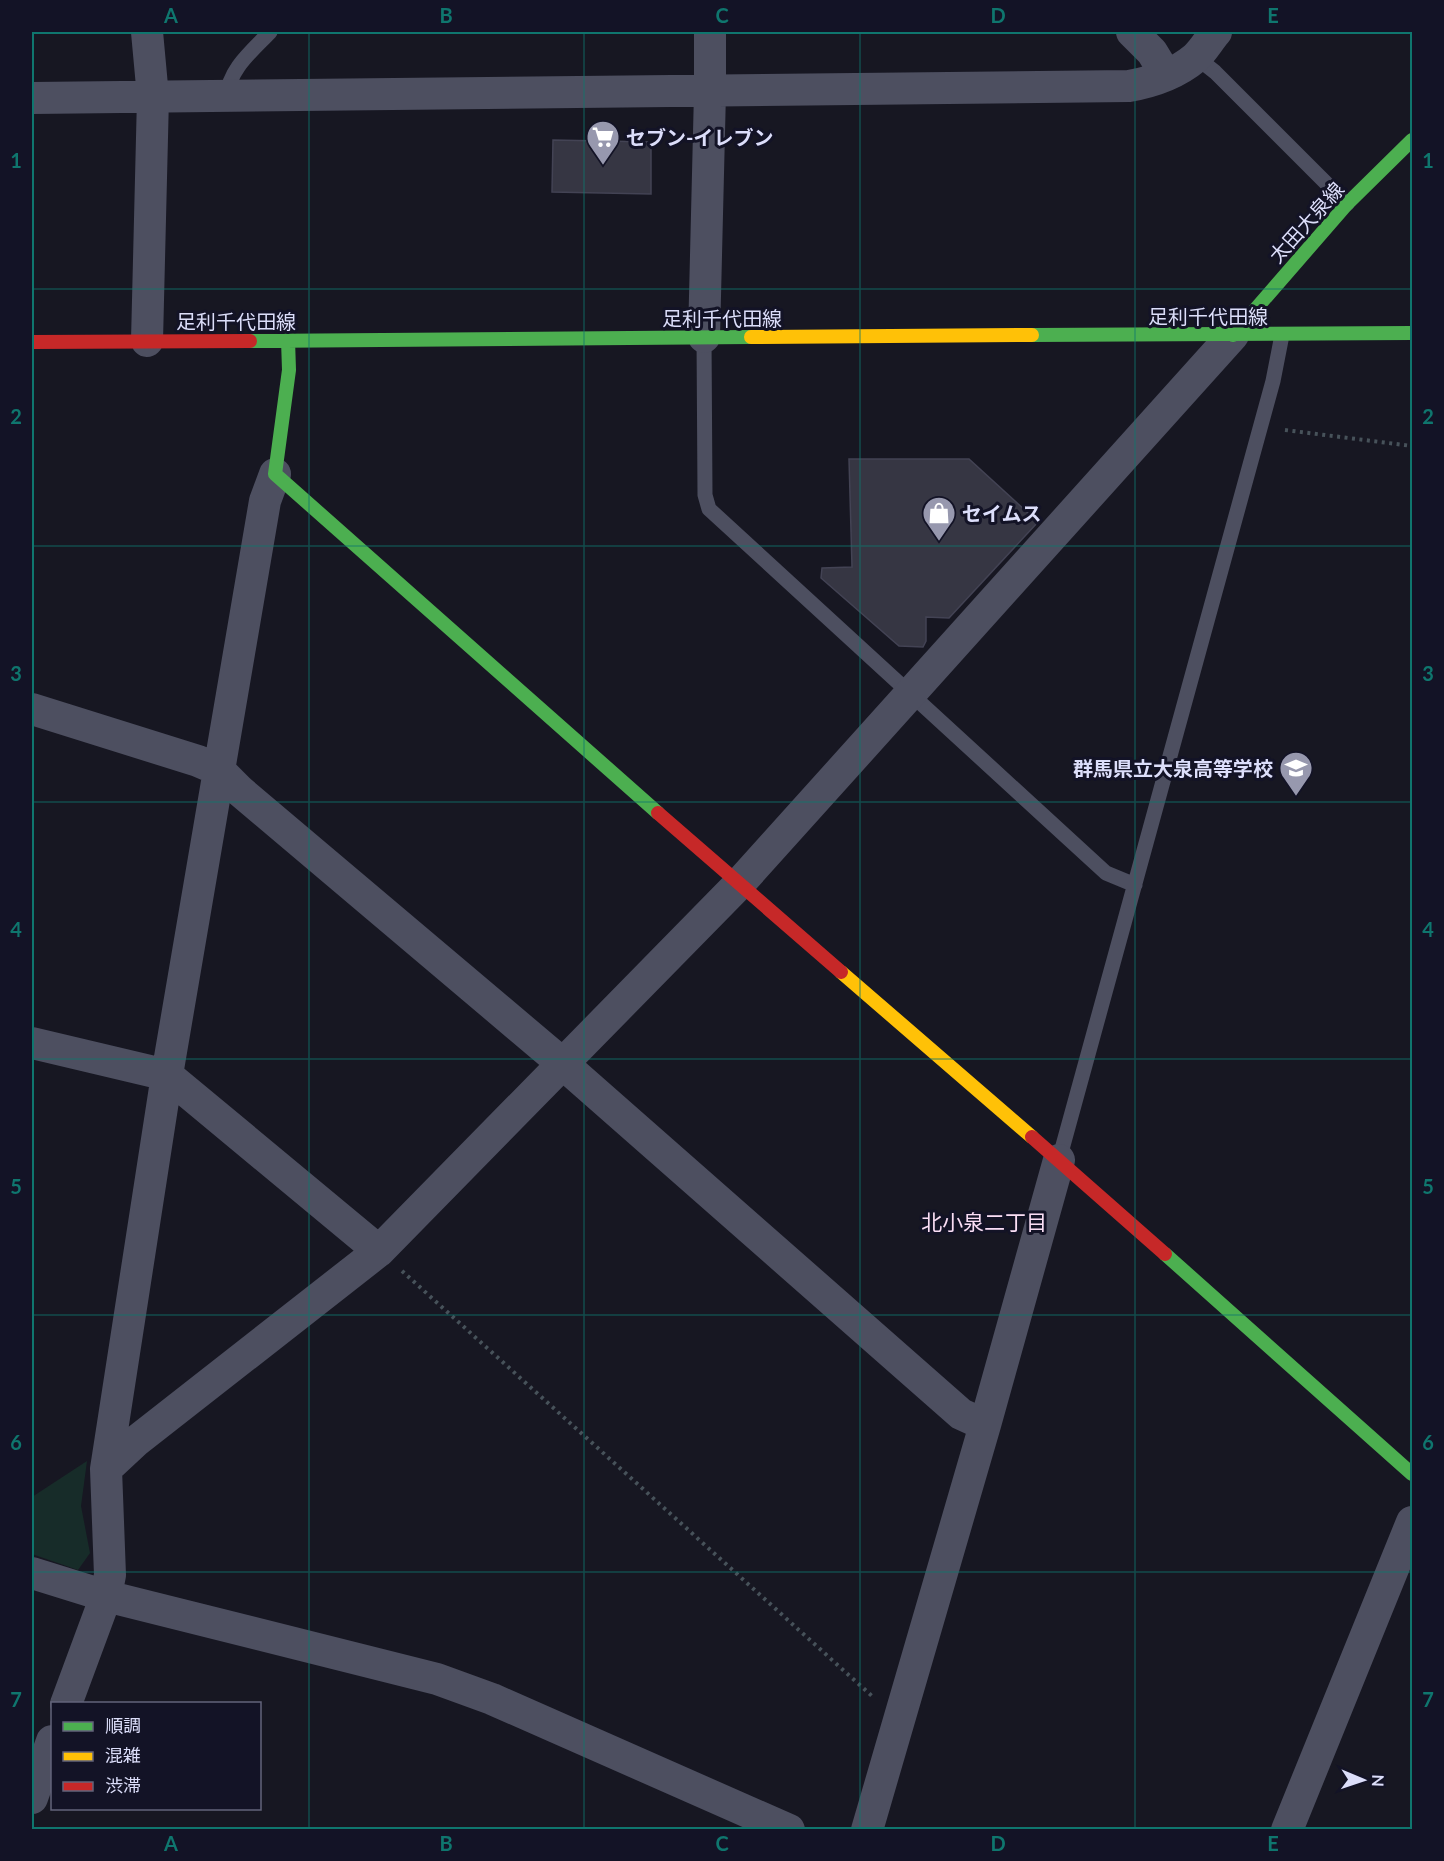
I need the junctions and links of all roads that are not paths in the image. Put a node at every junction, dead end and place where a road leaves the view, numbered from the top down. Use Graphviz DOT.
graph roads {
  1 [pos="147,32"];
  2 [pos="270,32"];
  3 [pos="710,32"];
  4 [pos="1132,32"];
  5 [pos="1216,32"];
  6 [pos="1196,57"];
  7 [pos="1166,75"];
  8 [pos="710,92"];
  9 [pos="227,96"];
  10 [pos="153,97"];
  11 [pos="32,98"];
  12 [pos="1413,140"];
  13 [pos="1347,204"];
  14 [pos="1413,333"];
  15 [pos="1233,335"];
  16 [pos="1282,335"];
  17 [pos="704,337"];
  18 [pos="147,340"];
  19 [pos="288,340"];
  20 [pos="32,342"];
  21 [pos="275,474"];
  22 [pos="910,694"];
  23 [pos="32,709"];
  24 [pos="219,771"];
  25 [pos="739,884"];
  26 [pos="1135,885"];
  27 [pos="32,1043"];
  28 [pos="563,1064"];
  29 [pos="167,1075"];
  30 [pos="1059,1160"];
  31 [pos="379,1251"];
  32 [pos="985,1425"];
  33 [pos="106,1469"];
  34 [pos="1413,1474"];
  35 [pos="1413,1522"];
  36 [pos="32,1573"];
  37 [pos="106,1596"];
  38 [pos="67,1702"];
  39 [pos="51,1744"];
  40 [pos="32,1798"];
  41 [pos="789,1830"];
  42 [pos="867,1830"];
  43 [pos="1287,1830"];
  1 -- 10 [label="street"];
  2 -- 9 [label="lane"];
  3 -- 8 [label="street"];
  4 -- 7 [label="street"];
  5 -- 6 [label="street"];
  6 -- 7 [label="street"];
  6 -- 13 [label="lane"];
  7 -- 8 [label="street"];
  8 -- 9 [label="street"];
  8 -- 17 [label="street"];
  9 -- 10 [label="street"];
  10 -- 11 [label="street"];
  10 -- 18 [label="street"];
  12 -- 13 [label="main road, 太田大泉線"];
  13 -- 15 [label="main road, 太田大泉線"];
  14 -- 16 [label="main road, 足利千代田線"];
  15 -- 16 [label="main road, 足利千代田線"];
  15 -- 17 [label="main road, 足利千代田線"];
  15 -- 22 [label="street"];
  16 -- 26 [label="lane"];
  17 -- 19 [label="main road, 足利千代田線"];
  17 -- 22 [label="lane"];
  18 -- 19 [label="main road, 足利千代田線"];
  18 -- 20 [label="main road, 足利千代田線"];
  19 -- 21 [label="main road"];
  21 -- 24 [label="street"];
  21 -- 25 [label="main road"];
  22 -- 25 [label="street"];
  22 -- 26 [label="lane"];
  23 -- 24 [label="street"];
  24 -- 28 [label="street"];
  24 -- 29 [label="street"];
  25 -- 28 [label="street"];
  25 -- 30 [label="main road"];
  26 -- 30 [label="lane"];
  27 -- 29 [label="street"];
  28 -- 31 [label="street"];
  28 -- 32 [label="street"];
  29 -- 31 [label="street"];
  29 -- 33 [label="street"];
  30 -- 32 [label="street"];
  30 -- 34 [label="main road"];
  31 -- 33 [label="street"];
  32 -- 42 [label="street"];
  33 -- 37 [label="street"];
  35 -- 43 [label="street"];
  36 -- 37 [label="street"];
  37 -- 38 [label="street"];
  37 -- 41 [label="street"];
  39 -- 40 [label="street"];
}
